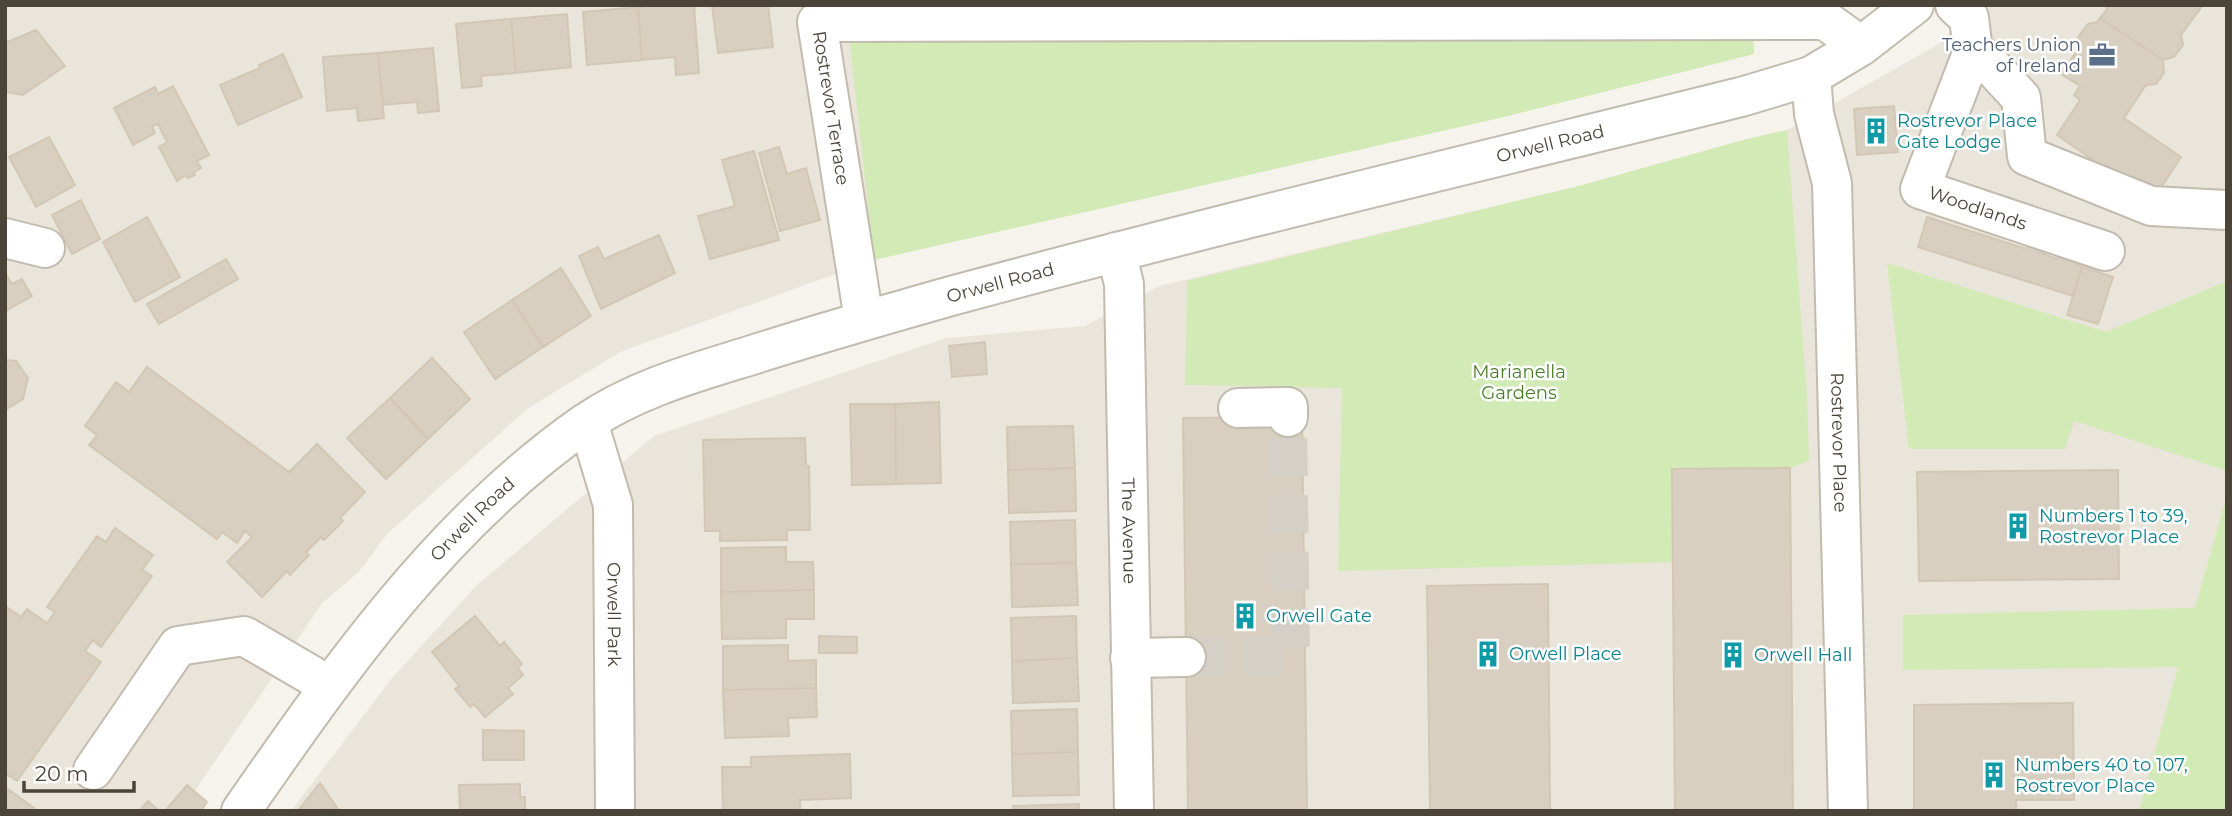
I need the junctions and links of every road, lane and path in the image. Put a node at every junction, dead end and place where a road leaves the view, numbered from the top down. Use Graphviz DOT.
graph roads {
  1 [pos="1914,5"];
  2 [pos="1955,5"];
  3 [pos="814,14"];
  4 [pos="1861,46"];
  5 [pos="1973,51"];
  6 [pos="1811,76"];
  7 [pos="2226,210"];
  8 [pos="5,238"];
  9 [pos="45,248"];
  10 [pos="2105,251"];
  11 [pos="1116,252"];
  12 [pos="864,320"];
  13 [pos="1238,408"];
  14 [pos="1288,417"];
  15 [pos="587,422"];
  16 [pos="1186,657"];
  17 [pos="1130,658"];
  18 [pos="328,685"];
  19 [pos="93,771"];
  20 [pos="241,811"];
  21 [pos="615,811"];
  22 [pos="1134,811"];
  23 [pos="1848,811"];
  1 -- 4 [label="street, Orwell Road"];
  2 -- 5 [label="street, Woodlands"];
  3 -- 4 [label="street, Rostrevor Terrace"];
  3 -- 12 [label="street, Rostrevor Terrace"];
  4 -- 6 [label="street, Orwell Road"];
  5 -- 7 [label="street"];
  5 -- 10 [label="street, Woodlands"];
  6 -- 11 [label="street, Orwell Road"];
  6 -- 23 [label="street, Rostrevor Place"];
  8 -- 9 [label="street"];
  11 -- 12 [label="street, Orwell Road"];
  11 -- 17 [label="street, The Avenue"];
  12 -- 15 [label="street, Orwell Road"];
  13 -- 14 [label="street"];
  15 -- 18 [label="street, Orwell Road"];
  15 -- 21 [label="street, Orwell Park"];
  16 -- 17 [label="street"];
  17 -- 22 [label="street, The Avenue"];
  18 -- 19 [label="street"];
  18 -- 20 [label="street, Orwell Road"];
}
